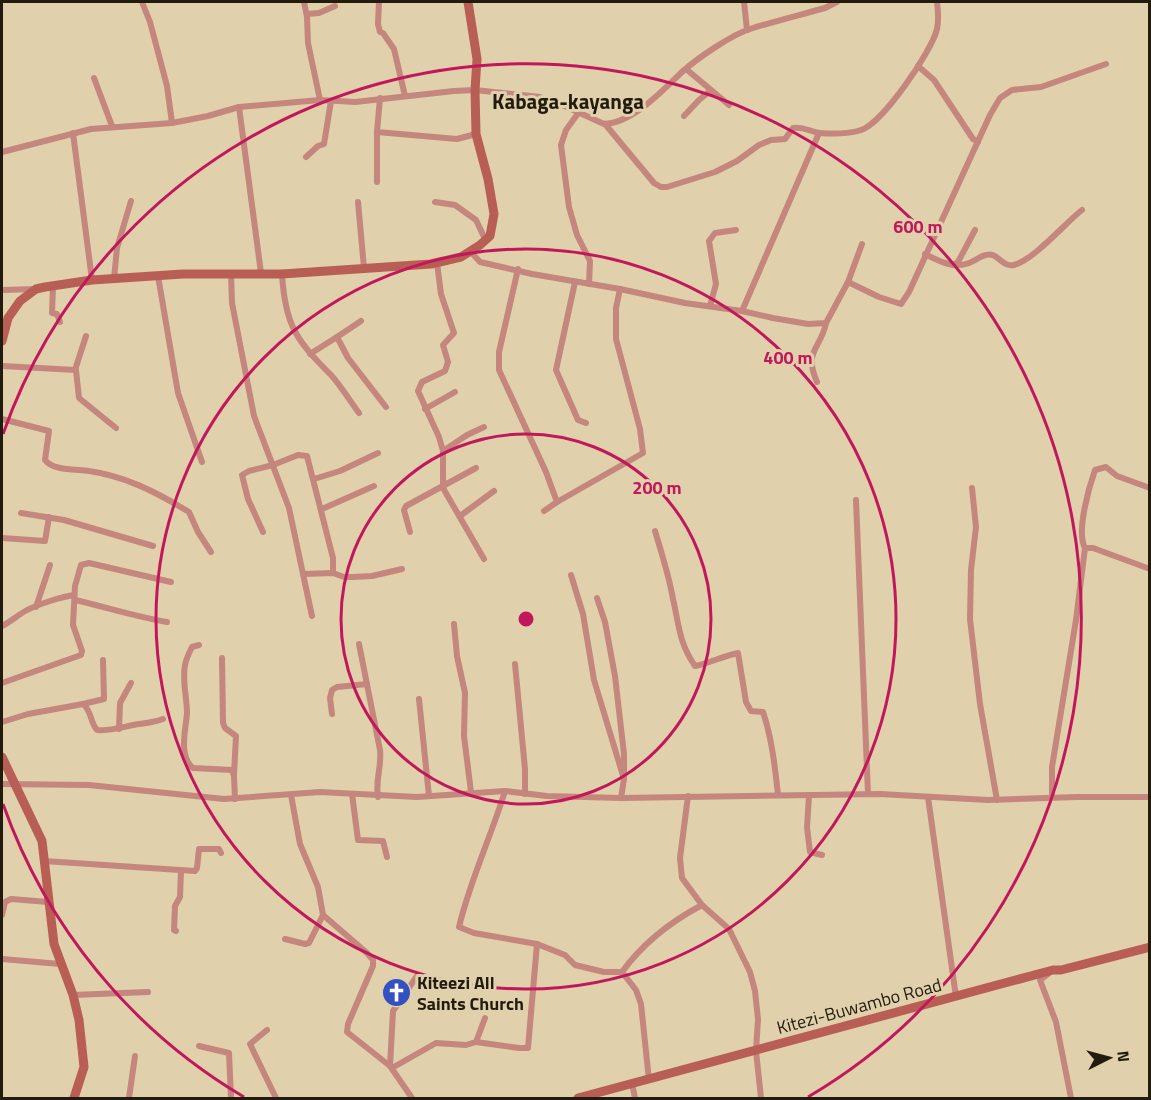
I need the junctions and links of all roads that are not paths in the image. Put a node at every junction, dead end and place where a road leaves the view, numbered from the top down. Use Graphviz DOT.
graph roads {
  1 [pos="142,2"];
  2 [pos="304,2"];
  3 [pos="380,2"];
  4 [pos="468,2"];
  5 [pos="744,2"];
  6 [pos="837,2"];
  7 [pos="937,2"];
  8 [pos="335,6"];
  9 [pos="307,14"];
  10 [pos="747,30"];
  11 [pos="1106,64"];
  12 [pos="918,66"];
  13 [pos="686,69"];
  14 [pos="94,78"];
  15 [pos="475,90"];
  16 [pos="710,91"];
  17 [pos="405,96"];
  18 [pos="380,98"];
  19 [pos="320,100"];
  20 [pos="331,101"];
  21 [pos="729,105"];
  22 [pos="239,107"];
  23 [pos="579,112"];
  24 [pos="684,116"];
  25 [pos="172,123"];
  26 [pos="605,124"];
  27 [pos="112,126"];
  28 [pos="377,132"];
  29 [pos="73,133"];
  30 [pos="819,133"];
  31 [pos="476,134"];
  32 [pos="978,142"];
  33 [pos="2,152"];
  34 [pos="306,157"];
  35 [pos="377,182"];
  36 [pos="130,201"];
  37 [pos="358,202"];
  38 [pos="435,202"];
  39 [pos="1082,210"];
  40 [pos="736,230"];
  41 [pos="975,230"];
  42 [pos="485,239"];
  43 [pos="862,244"];
  44 [pos="470,251"];
  45 [pos="925,254"];
  46 [pos="437,263"];
  47 [pos="952,265"];
  48 [pos="364,268"];
  49 [pos="518,269"];
  50 [pos="231,273"];
  51 [pos="261,273"];
  52 [pos="282,274"];
  53 [pos="158,276"];
  54 [pos="114,279"];
  55 [pos="92,280"];
  56 [pos="575,282"];
  57 [pos="848,282"];
  58 [pos="589,284"];
  59 [pos="53,286"];
  60 [pos="36,289"];
  61 [pos="620,289"];
  62 [pos="2,290"];
  63 [pos="710,306"];
  64 [pos="742,311"];
  65 [pos="362,321"];
  66 [pos="60,322"];
  67 [pos="826,323"];
  68 [pos="86,336"];
  69 [pos="337,337"];
  70 [pos="2,342"];
  71 [pos="310,354"];
  72 [pos="2,366"];
  73 [pos="75,370"];
  74 [pos="817,382"];
  75 [pos="455,392"];
  76 [pos="386,407"];
  77 [pos="425,410"];
  78 [pos="359,413"];
  79 [pos="2,419"];
  80 [pos="586,423"];
  81 [pos="484,427"];
  82 [pos="116,428"];
  83 [pos="443,452"];
  84 [pos="378,453"];
  85 [pos="202,462"];
  86 [pos="273,465"];
  87 [pos="476,468"];
  88 [pos="314,479"];
  89 [pos="374,486"];
  90 [pos="443,488"];
  91 [pos="972,488"];
  92 [pos="1149,488"];
  93 [pos="494,491"];
  94 [pos="856,500"];
  95 [pos="557,502"];
  96 [pos="322,509"];
  97 [pos="544,511"];
  98 [pos="21,513"];
  99 [pos="460,516"];
  100 [pos="49,517"];
  101 [pos="655,531"];
  102 [pos="263,532"];
  103 [pos="410,532"];
  104 [pos="2,538"];
  105 [pos="153,546"];
  106 [pos="1085,548"];
  107 [pos="211,552"];
  108 [pos="484,559"];
  109 [pos="50,565"];
  110 [pos="402,569"];
  111 [pos="1149,569"];
  112 [pos="333,573"];
  113 [pos="303,574"];
  114 [pos="571,575"];
  115 [pos="171,582"];
  116 [pos="74,598"];
  117 [pos="597,598"];
  118 [pos="36,607"];
  119 [pos="312,616"];
  120 [pos="167,622"];
  121 [pos="454,624"];
  122 [pos="2,627"];
  123 [pos="359,644"];
  124 [pos="199,645"];
  125 [pos="222,658"];
  126 [pos="103,660"];
  127 [pos="515,664"];
  128 [pos="2,683"];
  129 [pos="132,683"];
  130 [pos="367,684"];
  131 [pos="419,699"];
  132 [pos="83,704"];
  133 [pos="332,714"];
  134 [pos="163,719"];
  135 [pos="2,722"];
  136 [pos="119,729"];
  137 [pos="2,757"];
  138 [pos="234,776"];
  139 [pos="624,779"];
  140 [pos="2,784"];
  141 [pos="14,784"];
  142 [pos="505,791"];
  143 [pos="471,792"];
  144 [pos="352,794"];
  145 [pos="525,794"];
  146 [pos="868,794"];
  147 [pos="291,795"];
  148 [pos="778,795"];
  149 [pos="378,796"];
  150 [pos="429,796"];
  151 [pos="688,796"];
  152 [pos="809,796"];
  153 [pos="928,797"];
  154 [pos="1052,797"];
  155 [pos="1149,797"];
  156 [pos="621,798"];
  157 [pos="235,799"];
  158 [pos="997,800"];
  159 [pos="221,853"];
  160 [pos="822,855"];
  161 [pos="387,857"];
  162 [pos="44,861"];
  163 [pos="181,871"];
  164 [pos="48,902"];
  165 [pos="702,905"];
  166 [pos="2,915"];
  167 [pos="323,915"];
  168 [pos="176,931"];
  169 [pos="285,939"];
  170 [pos="537,944"];
  171 [pos="1149,947"];
  172 [pos="2,959"];
  173 [pos="60,964"];
  174 [pos="1053,970"];
  175 [pos="622,972"];
  176 [pos="417,976"];
  177 [pos="148,992"];
  178 [pos="74,995"];
  179 [pos="956,997"];
  180 [pos="485,1018"];
  181 [pos="267,1030"];
  182 [pos="476,1042"];
  183 [pos="199,1046"];
  184 [pos="756,1051"];
  185 [pos="135,1056"];
  186 [pos="391,1067"];
  187 [pos="649,1080"];
  188 [pos="632,1083"];
  189 [pos="74,1098"];
  190 [pos="129,1098"];
  191 [pos="231,1098"];
  192 [pos="276,1098"];
  193 [pos="412,1098"];
  194 [pos="578,1098"];
  195 [pos="635,1098"];
  196 [pos="760,1098"];
  197 [pos="1071,1098"];
  1 -- 25 [label="street"];
  2 -- 9 [label="street"];
  3 -- 17 [label="street"];
  4 -- 15 [label="street"];
  5 -- 10 [label="street"];
  6 -- 10 [label="street"];
  7 -- 12 [label="street"];
  8 -- 9 [label="street"];
  9 -- 19 [label="street"];
  10 -- 13 [label="street"];
  11 -- 32 [label="street"];
  12 -- 30 [label="street"];
  12 -- 32 [label="street"];
  13 -- 16 [label="street"];
  13 -- 26 [label="street"];
  14 -- 27 [label="street"];
  15 -- 17 [label="street"];
  15 -- 23 [label="street"];
  15 -- 31 [label="street"];
  16 -- 21 [label="street"];
  16 -- 24 [label="street"];
  17 -- 18 [label="street"];
  18 -- 20 [label="street"];
  18 -- 28 [label="street"];
  19 -- 20 [label="street"];
  19 -- 22 [label="street"];
  20 -- 34 [label="street"];
  22 -- 25 [label="street"];
  22 -- 51 [label="street"];
  23 -- 26 [label="street"];
  23 -- 58 [label="street"];
  25 -- 27 [label="street"];
  26 -- 30 [label="street"];
  27 -- 29 [label="street"];
  28 -- 31 [label="street"];
  28 -- 35 [label="street"];
  29 -- 33 [label="street"];
  29 -- 55 [label="street"];
  30 -- 64 [label="street"];
  31 -- 42 [label="street"];
  32 -- 45 [label="street"];
  36 -- 54 [label="street"];
  37 -- 48 [label="street"];
  38 -- 42 [label="street"];
  39 -- 47 [label="street"];
  40 -- 63 [label="street"];
  41 -- 47 [label="street"];
  42 -- 44 [label="street"];
  43 -- 57 [label="street"];
  44 -- 46 [label="street"];
  44 -- 49 [label="street"];
  45 -- 47 [label="street"];
  45 -- 57 [label="street"];
  46 -- 48 [label="street"];
  46 -- 77 [label="street"];
  48 -- 52 [label="street"];
  49 -- 56 [label="street"];
  49 -- 95 [label="street"];
  50 -- 51 [label="street"];
  50 -- 53 [label="street"];
  50 -- 86 [label="street"];
  51 -- 52 [label="street"];
  52 -- 71 [label="street"];
  53 -- 54 [label="street"];
  53 -- 85 [label="street"];
  54 -- 55 [label="street"];
  55 -- 59 [label="street"];
  56 -- 58 [label="street"];
  56 -- 80 [label="street"];
  57 -- 67 [label="street"];
  58 -- 61 [label="street"];
  59 -- 60 [label="street"];
  59 -- 66 [label="street"];
  60 -- 62 [label="street"];
  60 -- 70 [label="street"];
  61 -- 63 [label="street"];
  61 -- 95 [label="street"];
  63 -- 64 [label="street"];
  64 -- 67 [label="street"];
  65 -- 69 [label="street"];
  67 -- 74 [label="street"];
  68 -- 73 [label="street"];
  69 -- 71 [label="street"];
  69 -- 76 [label="street"];
  71 -- 78 [label="street"];
  72 -- 73 [label="street"];
  73 -- 82 [label="street"];
  75 -- 77 [label="street"];
  77 -- 83 [label="street"];
  79 -- 107 [label="street"];
  81 -- 83 [label="street"];
  83 -- 90 [label="street"];
  84 -- 88 [label="street"];
  86 -- 88 [label="street"];
  86 -- 102 [label="street"];
  86 -- 113 [label="street"];
  87 -- 90 [label="street"];
  88 -- 96 [label="street"];
  89 -- 96 [label="street"];
  90 -- 99 [label="street"];
  90 -- 103 [label="street"];
  91 -- 158 [label="street"];
  92 -- 106 [label="street"];
  93 -- 99 [label="street"];
  94 -- 146 [label="street"];
  95 -- 97 [label="street"];
  96 -- 112 [label="street"];
  98 -- 100 [label="street"];
  99 -- 108 [label="street"];
  100 -- 104 [label="street"];
  100 -- 105 [label="street"];
  101 -- 148 [label="street"];
  106 -- 111 [label="street"];
  106 -- 154 [label="street"];
  109 -- 118 [label="street"];
  110 -- 112 [label="street"];
  112 -- 113 [label="street"];
  113 -- 119 [label="street"];
  114 -- 139 [label="street"];
  115 -- 116 [label="street"];
  116 -- 118 [label="street"];
  116 -- 120 [label="street"];
  116 -- 128 [label="street"];
  117 -- 139 [label="street"];
  118 -- 122 [label="street"];
  121 -- 143 [label="street"];
  123 -- 130 [label="street"];
  124 -- 138 [label="street"];
  125 -- 138 [label="street"];
  126 -- 132 [label="street"];
  127 -- 145 [label="street"];
  129 -- 136 [label="street"];
  130 -- 133 [label="street"];
  130 -- 149 [label="street"];
  131 -- 150 [label="street"];
  132 -- 135 [label="street"];
  132 -- 136 [label="street"];
  134 -- 136 [label="street"];
  137 -- 141 [label="street"];
  138 -- 157 [label="street"];
  139 -- 156 [label="street"];
  140 -- 141 [label="street"];
  141 -- 157 [label="street"];
  141 -- 162 [label="street"];
  142 -- 143 [label="street"];
  142 -- 145 [label="street"];
  142 -- 170 [label="street"];
  143 -- 150 [label="street"];
  144 -- 147 [label="street"];
  144 -- 149 [label="street"];
  144 -- 161 [label="street"];
  145 -- 156 [label="street"];
  146 -- 152 [label="street"];
  146 -- 153 [label="street"];
  147 -- 157 [label="street"];
  147 -- 167 [label="street"];
  148 -- 151 [label="street"];
  148 -- 152 [label="street"];
  149 -- 150 [label="street"];
  151 -- 156 [label="street"];
  151 -- 165 [label="street"];
  152 -- 160 [label="street"];
  153 -- 158 [label="street"];
  153 -- 179 [label="street"];
  154 -- 155 [label="street"];
  154 -- 158 [label="street"];
  159 -- 163 [label="street"];
  162 -- 163 [label="street"];
  162 -- 164 [label="street"];
  163 -- 168 [label="street"];
  164 -- 166 [label="street"];
  164 -- 173 [label="street"];
  165 -- 175 [label="street"];
  165 -- 184 [label="street"];
  167 -- 169 [label="street"];
  167 -- 186 [label="street"];
  170 -- 175 [label="street"];
  170 -- 182 [label="street"];
  171 -- 174 [label="street, Kitezi-Buwambo Road"];
  172 -- 173 [label="street"];
  173 -- 178 [label="street"];
  174 -- 179 [label="street, Kitezi-Buwambo Road"];
  174 -- 197 [label="street"];
  175 -- 187 [label="street"];
  176 -- 186 [label="street"];
  177 -- 178 [label="street"];
  178 -- 189 [label="street"];
  179 -- 184 [label="street, Kitezi-Buwambo Road"];
  180 -- 182 [label="street"];
  181 -- 192 [label="street"];
  182 -- 186 [label="street"];
  183 -- 191 [label="street"];
  184 -- 187 [label="street, Kitezi-Buwambo Road"];
  184 -- 196 [label="street"];
  185 -- 190 [label="street"];
  186 -- 193 [label="street"];
  187 -- 188 [label="street, Kitezi-Buwambo Road"];
  188 -- 194 [label="street, Kitezi-Buwambo Road"];
  188 -- 195 [label="street"];
}
